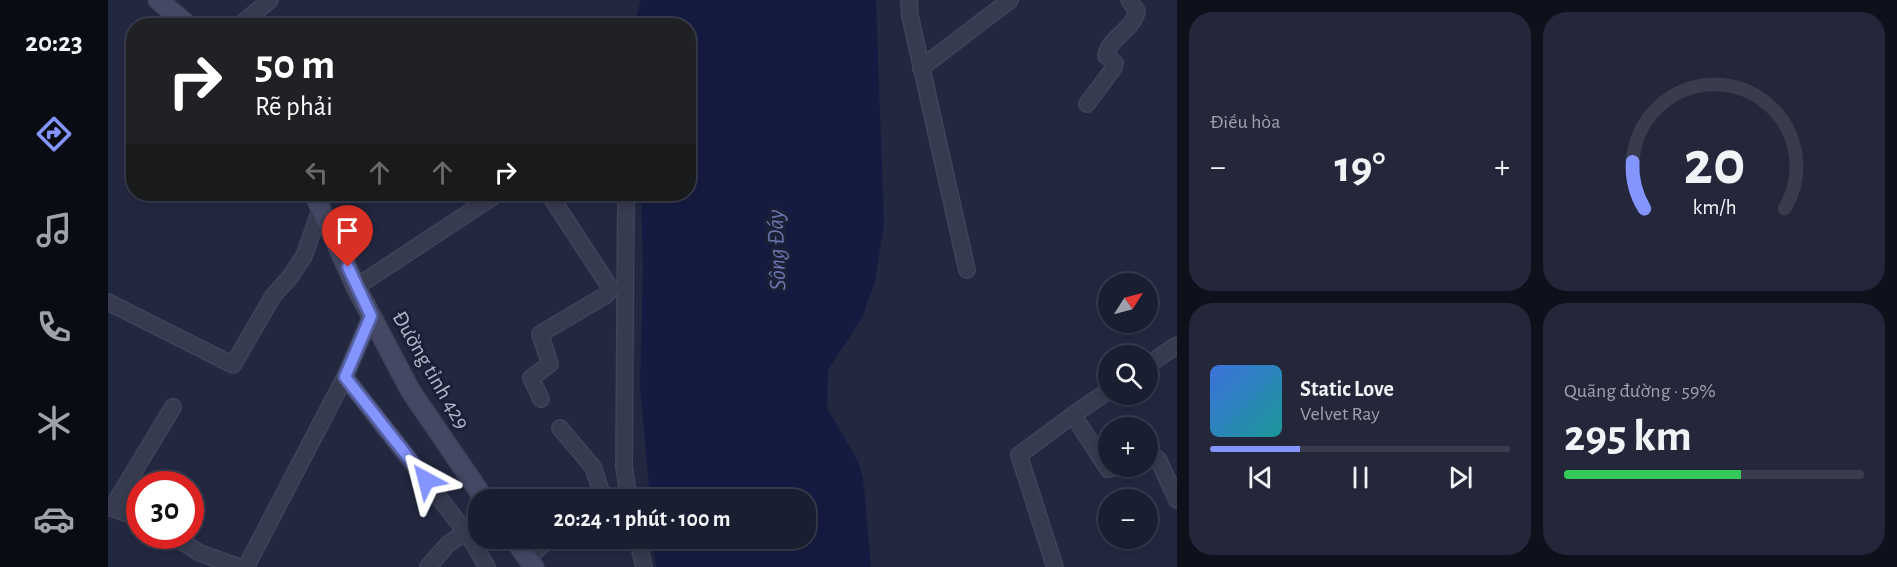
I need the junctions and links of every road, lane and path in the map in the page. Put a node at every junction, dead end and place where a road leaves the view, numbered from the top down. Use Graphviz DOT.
graph roads {
  1 [pos="158,0"];
  2 [pos="270,0"];
  3 [pos="909,0"];
  4 [pos="1010,0"];
  5 [pos="1128,0"];
  6 [pos="179,18"];
  7 [pos="249,18"];
  8 [pos="921,68"];
  9 [pos="1087,104"];
  10 [pos="318,201"];
  11 [pos="486,201"];
  12 [pos="554,201"];
  13 [pos="626,201"];
  14 [pos="967,270"];
  15 [pos="356,287"];
  16 [pos="108,303"];
  17 [pos="371,316"];
  18 [pos="1177,345"];
  19 [pos="1158,358"];
  20 [pos="345,377"];
  21 [pos="1098,398"];
  22 [pos="541,399"];
  23 [pos="173,407"];
  24 [pos="1073,415"];
  25 [pos="560,428"];
  26 [pos="1098,454"];
  27 [pos="1158,459"];
  28 [pos="625,483"];
  29 [pos="478,489"];
  30 [pos="599,489"];
  31 [pos="616,489"];
  32 [pos="626,489"];
  33 [pos="1177,500"];
  34 [pos="110,508"];
  35 [pos="126,513"];
  36 [pos="466,532"];
  37 [pos="194,549"];
  38 [pos="521,549"];
  39 [pos="542,549"];
  40 [pos="640,549"];
  41 [pos="531,562"];
  42 [pos="239,567"];
  43 [pos="246,567"];
  44 [pos="428,567"];
  45 [pos="487,567"];
  46 [pos="644,567"];
  47 [pos="1055,567"];
  1 -- 6 [label="main road"];
  2 -- 7 [label="street"];
  3 -- 8 [label="street"];
  4 -- 8 [label="street"];
  5 -- 9 [label="street"];
  8 -- 14 [label="street"];
  10 -- 15 [label="main road, Đường tỉnh 429"];
  10 -- 16 [label="street"];
  11 -- 15 [label="street"];
  12 -- 22 [label="street"];
  13 -- 28 [label="street"];
  15 -- 17 [label="main road, Đường tỉnh 429"];
  17 -- 20 [label="street"];
  17 -- 29 [label="main road, Đường tỉnh 429"];
  18 -- 19 [label="street"];
  20 -- 36 [label="street"];
  20 -- 43 [label="street"];
  21 -- 24 [label="street"];
  23 -- 34 [label="street"];
  24 -- 26 [label="street"];
  24 -- 47 [label="street"];
  25 -- 30 [label="street"];
  27 -- 33 [label="street"];
  28 -- 31 [label="street"];
  28 -- 32 [label="street"];
  34 -- 35 [label="street"];
  36 -- 44 [label="street"];
  36 -- 45 [label="street"];
  37 -- 42 [label="street"];
  38 -- 41 [label="main road"];
  39 -- 41 [label="street"];
  40 -- 46 [label="street"];
}
